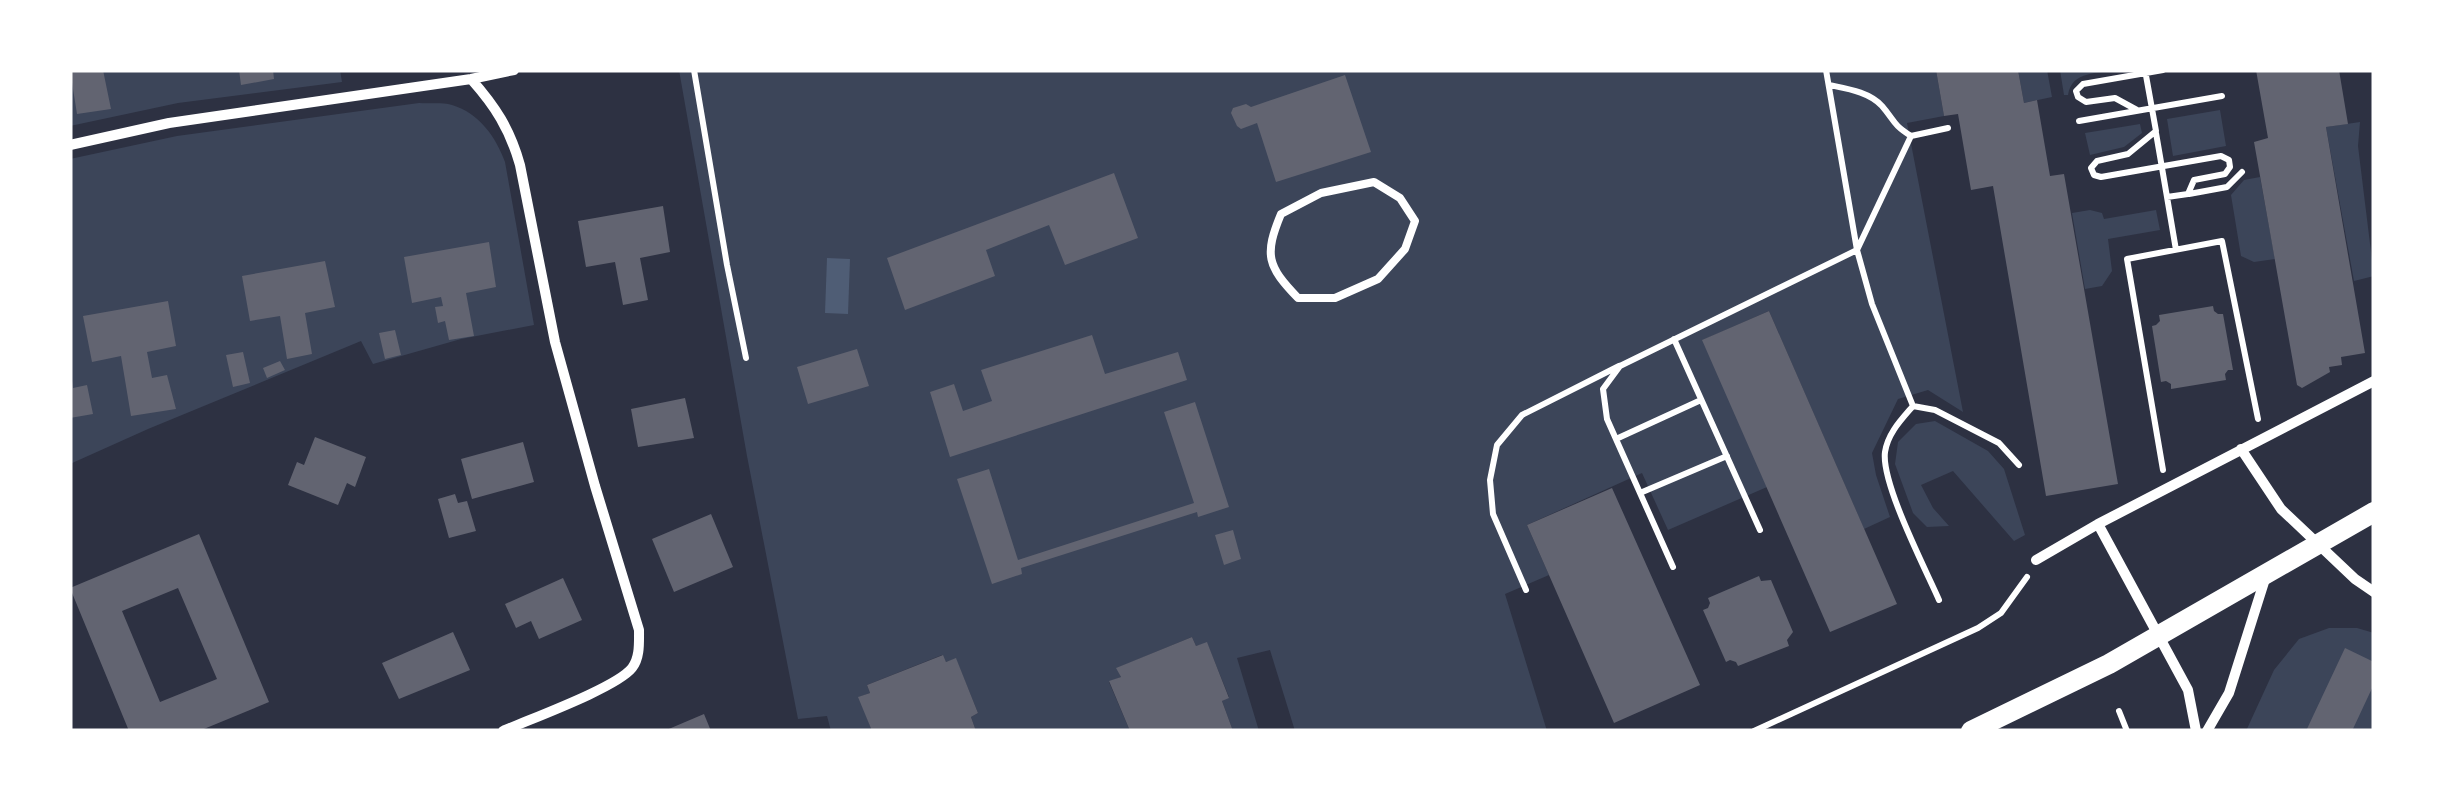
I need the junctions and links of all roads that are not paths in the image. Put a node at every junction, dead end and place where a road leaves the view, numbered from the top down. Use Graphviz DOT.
graph roads {
  1 [pos="514,70"];
  2 [pos="471,79"];
  3 [pos="70,145"];
  4 [pos="1298,298"];
  5 [pos="2374,381"];
  6 [pos="2241,448"];
  7 [pos="2374,512"];
  8 [pos="2098,524"];
  9 [pos="2319,542"];
  10 [pos="2036,560"];
  11 [pos="2267,572"];
  12 [pos="2374,592"];
  13 [pos="2160,635"];
  14 [pos="503,731"];
  15 [pos="1971,731"];
  16 [pos="2196,731"];
  17 [pos="2207,731"];
  1 -- 2 [label="street"];
  2 -- 3 [label="street"];
  2 -- 14 [label="street"];
  4 -- 4 [label="lane"];
  5 -- 6 [label="street"];
  6 -- 8 [label="street"];
  6 -- 9 [label="street"];
  7 -- 9 [label="main road"];
  8 -- 10 [label="street"];
  8 -- 13 [label="street"];
  9 -- 11 [label="main road"];
  9 -- 12 [label="street"];
  11 -- 13 [label="main road"];
  11 -- 17 [label="street"];
  13 -- 15 [label="main road"];
  13 -- 16 [label="street"];
}
